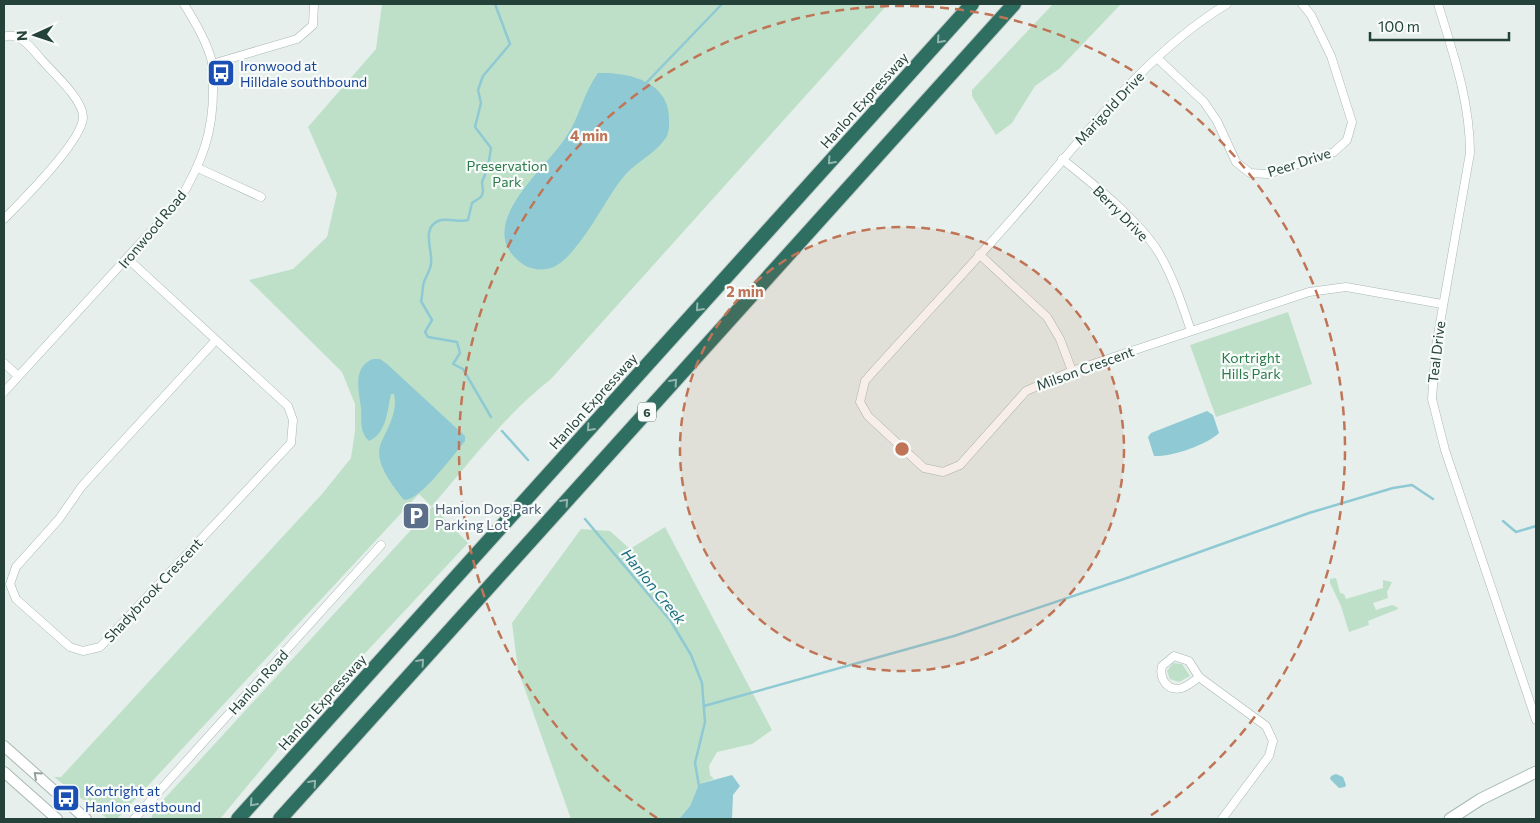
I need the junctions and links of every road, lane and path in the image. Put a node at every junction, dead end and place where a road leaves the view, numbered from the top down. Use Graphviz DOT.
graph roads {
  1 [pos="184,4"];
  2 [pos="314,4"];
  3 [pos="972,4"];
  4 [pos="1014,4"];
  5 [pos="1226,4"];
  6 [pos="1302,4"];
  7 [pos="1438,4"];
  8 [pos="4,37"];
  9 [pos="1157,58"];
  10 [pos="212,64"];
  11 [pos="1062,159"];
  12 [pos="198,168"];
  13 [pos="261,197"];
  14 [pos="4,220"];
  15 [pos="979,254"];
  16 [pos="128,259"];
  17 [pos="1442,304"];
  18 [pos="1191,331"];
  19 [pos="215,341"];
  20 [pos="4,363"];
  21 [pos="1072,370"];
  22 [pos="18,376"];
  23 [pos="4,392"];
  24 [pos="381,545"];
  25 [pos="1199,678"];
  26 [pos="1536,720"];
  27 [pos="4,746"];
  28 [pos="4,772"];
  29 [pos="1536,772"];
  30 [pos="57,819"];
  31 [pos="86,819"];
  32 [pos="134,819"];
  33 [pos="238,819"];
  34 [pos="280,819"];
  35 [pos="1222,819"];
  36 [pos="1450,819"];
  1 -- 10 [label="street, Ironwood Road"];
  2 -- 10 [label="street"];
  3 -- 33 [label="highway, Hanlon Expressway / 6, one-way"];
  34 -- 4 [label="highway, 6, one-way"];
  5 -- 9 [label="street"];
  6 -- 9 [label="street, Peer Drive"];
  7 -- 17 [label="street, Teal Drive"];
  8 -- 14 [label="street"];
  9 -- 11 [label="street, Marigold Drive"];
  10 -- 12 [label="street, Ironwood Road"];
  11 -- 15 [label="street, Milson Crescent"];
  11 -- 18 [label="street, Berry Drive"];
  12 -- 13 [label="street"];
  12 -- 16 [label="street, Ironwood Road"];
  15 -- 21 [label="street"];
  15 -- 21 [label="street, Milson Crescent"];
  16 -- 19 [label="street, Shadybrook Crescent"];
  16 -- 22 [label="street, Ironwood Road"];
  17 -- 18 [label="street, Milson Crescent"];
  17 -- 26 [label="street, Teal Drive"];
  18 -- 21 [label="street, Milson Crescent"];
  19 -- 19 [label="street, Shadybrook Crescent"];
  20 -- 22 [label="street"];
  22 -- 23 [label="street, Ironwood Road"];
  24 -- 32 [label="street, Hanlon Road"];
  25 -- 25 [label="street"];
  25 -- 35 [label="street"];
  31 -- 27 [label="street, one-way"];
  28 -- 30 [label="street"];
  29 -- 36 [label="main road"];
}
